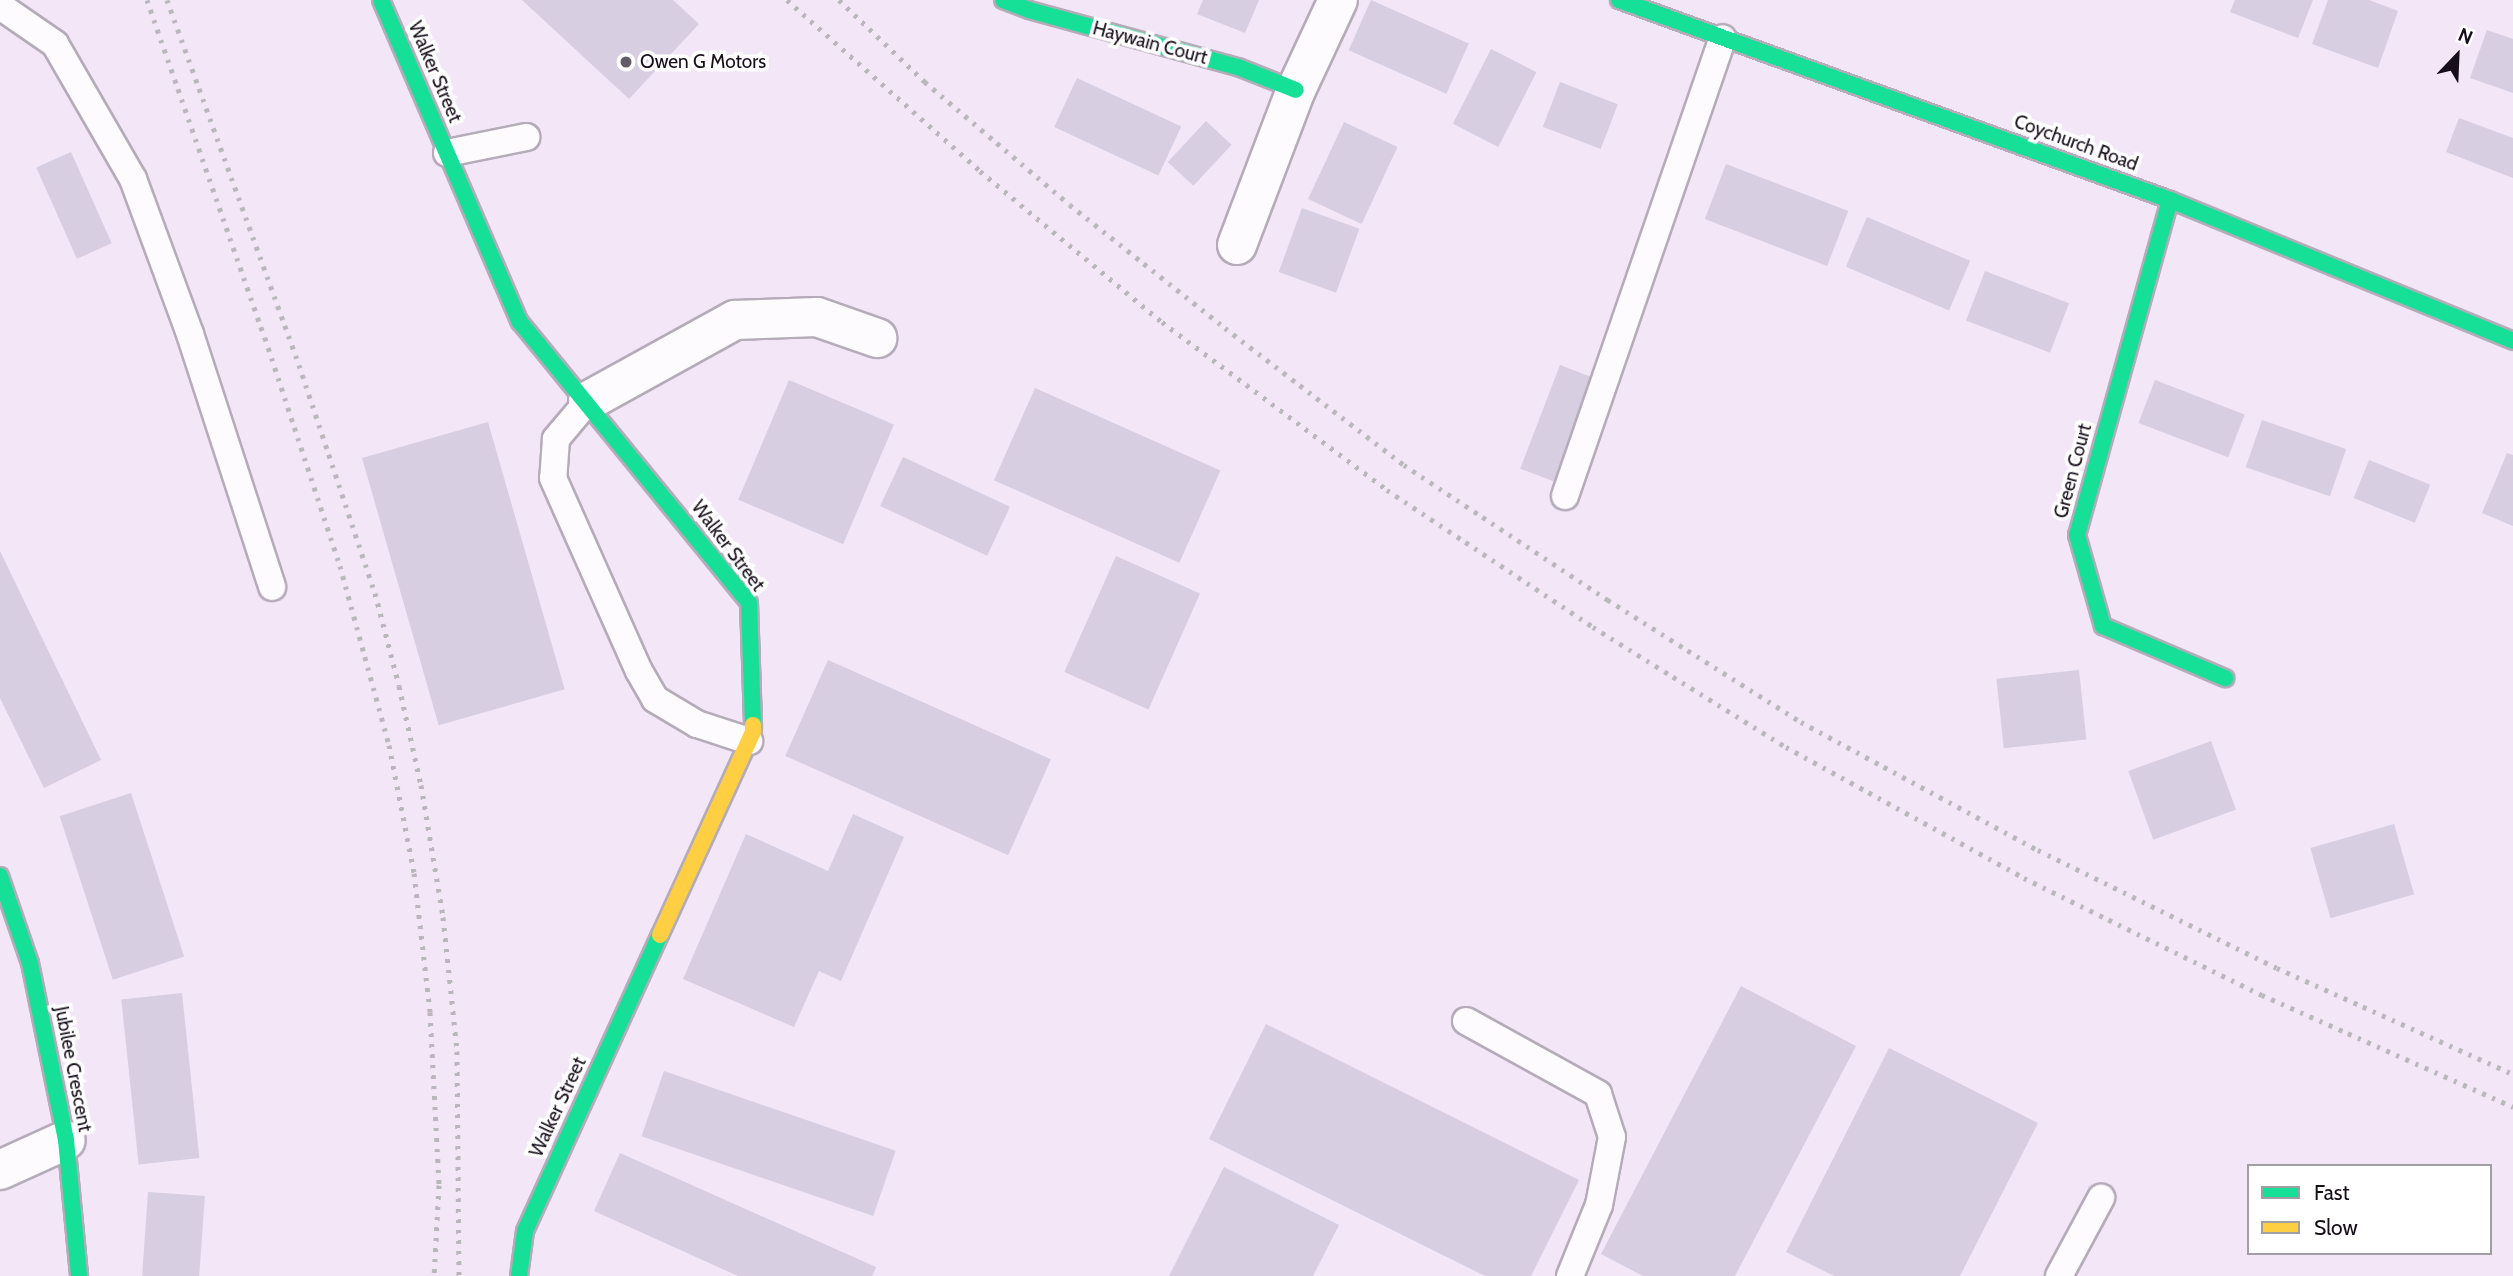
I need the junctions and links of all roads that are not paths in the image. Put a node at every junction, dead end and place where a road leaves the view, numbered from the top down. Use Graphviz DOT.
graph roads {
  1 [pos="381,0"];
  2 [pos="1003,0"];
  3 [pos="1338,0"];
  4 [pos="1619,0"];
  5 [pos="0,6"];
  6 [pos="1723,38"];
  7 [pos="1296,90"];
  8 [pos="526,137"];
  9 [pos="447,153"];
  10 [pos="2170,200"];
  11 [pos="1237,245"];
  12 [pos="877,338"];
  13 [pos="2513,341"];
  14 [pos="588,401"];
  15 [pos="1565,496"];
  16 [pos="272,587"];
  17 [pos="2225,678"];
  18 [pos="748,741"];
  19 [pos="0,876"];
  20 [pos="1466,1021"];
  21 [pos="66,1140"];
  22 [pos="0,1170"];
  23 [pos="2101,1198"];
  24 [pos="79,1276"];
  25 [pos="519,1276"];
  26 [pos="1570,1276"];
  27 [pos="2059,1276"];
  1 -- 9 [label="street, Walker Street"];
  2 -- 7 [label="street, Haywain Court"];
  3 -- 7 [label="street"];
  4 -- 6 [label="street, Coychurch Road"];
  5 -- 16 [label="lane"];
  6 -- 10 [label="street, Coychurch Road"];
  6 -- 15 [label="lane"];
  7 -- 11 [label="street"];
  8 -- 9 [label="lane"];
  9 -- 14 [label="street, Walker Street"];
  10 -- 13 [label="street, Coychurch Road"];
  10 -- 17 [label="street, Green Court"];
  12 -- 14 [label="street"];
  14 -- 18 [label="street, Walker Street"];
  14 -- 18 [label="lane"];
  18 -- 25 [label="street, Walker Street"];
  19 -- 21 [label="street, Jubilee Crescent"];
  20 -- 26 [label="lane"];
  21 -- 22 [label="street"];
  21 -- 24 [label="street, Jubilee Crescent"];
  23 -- 27 [label="lane"];
}
